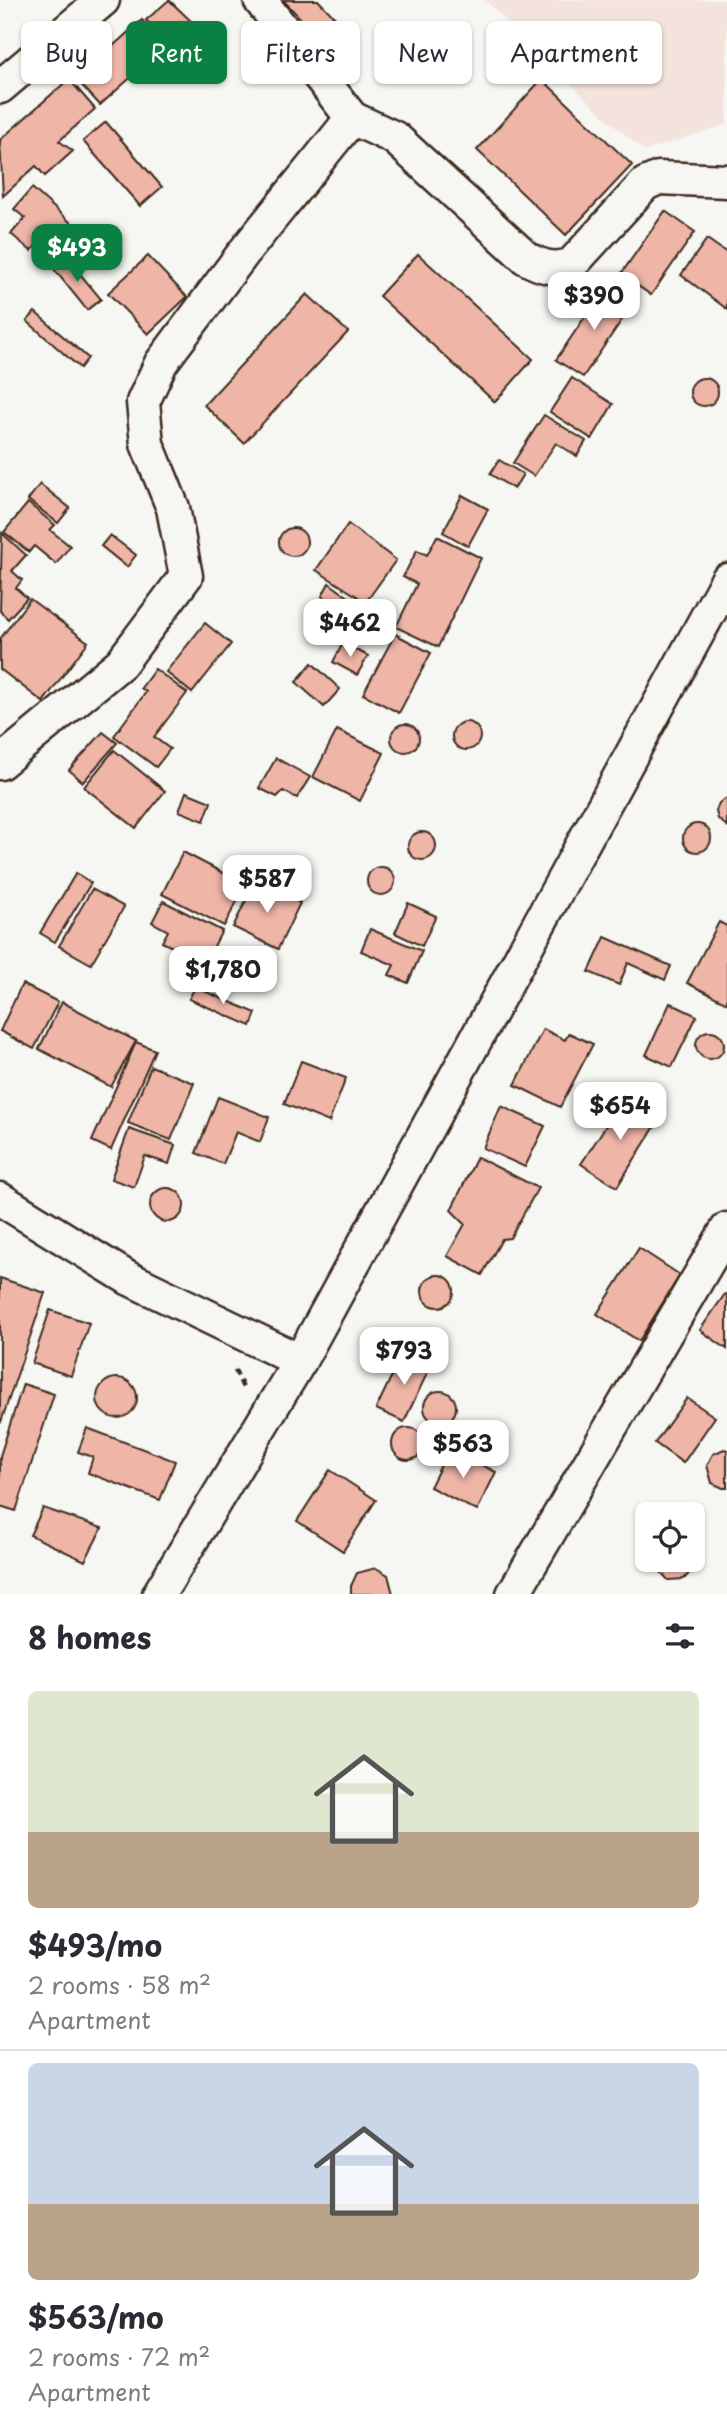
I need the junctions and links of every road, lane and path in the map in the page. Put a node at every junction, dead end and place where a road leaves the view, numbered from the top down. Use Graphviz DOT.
graph roads {
  1 [pos="103,0"];
  2 [pos="260,0"];
  3 [pos="0,87"];
  4 [pos="352,118"];
  5 [pos="727,181"];
  6 [pos="727,580"];
  7 [pos="0,763"];
  8 [pos="0,1199"];
  9 [pos="727,1229"];
  10 [pos="300,1361"];
  11 [pos="233,1367"];
  12 [pos="244,1391"];
  13 [pos="159,1594"];
  14 [pos="513,1594"];
  1 -- 3 [label="street"];
  2 -- 4 [label="street"];
  4 -- 5 [label="street"];
  4 -- 7 [label="street"];
  6 -- 10 [label="street"];
  8 -- 10 [label="street"];
  9 -- 14 [label="street"];
  10 -- 13 [label="street"];
  11 -- 12 [label="path"];
}
